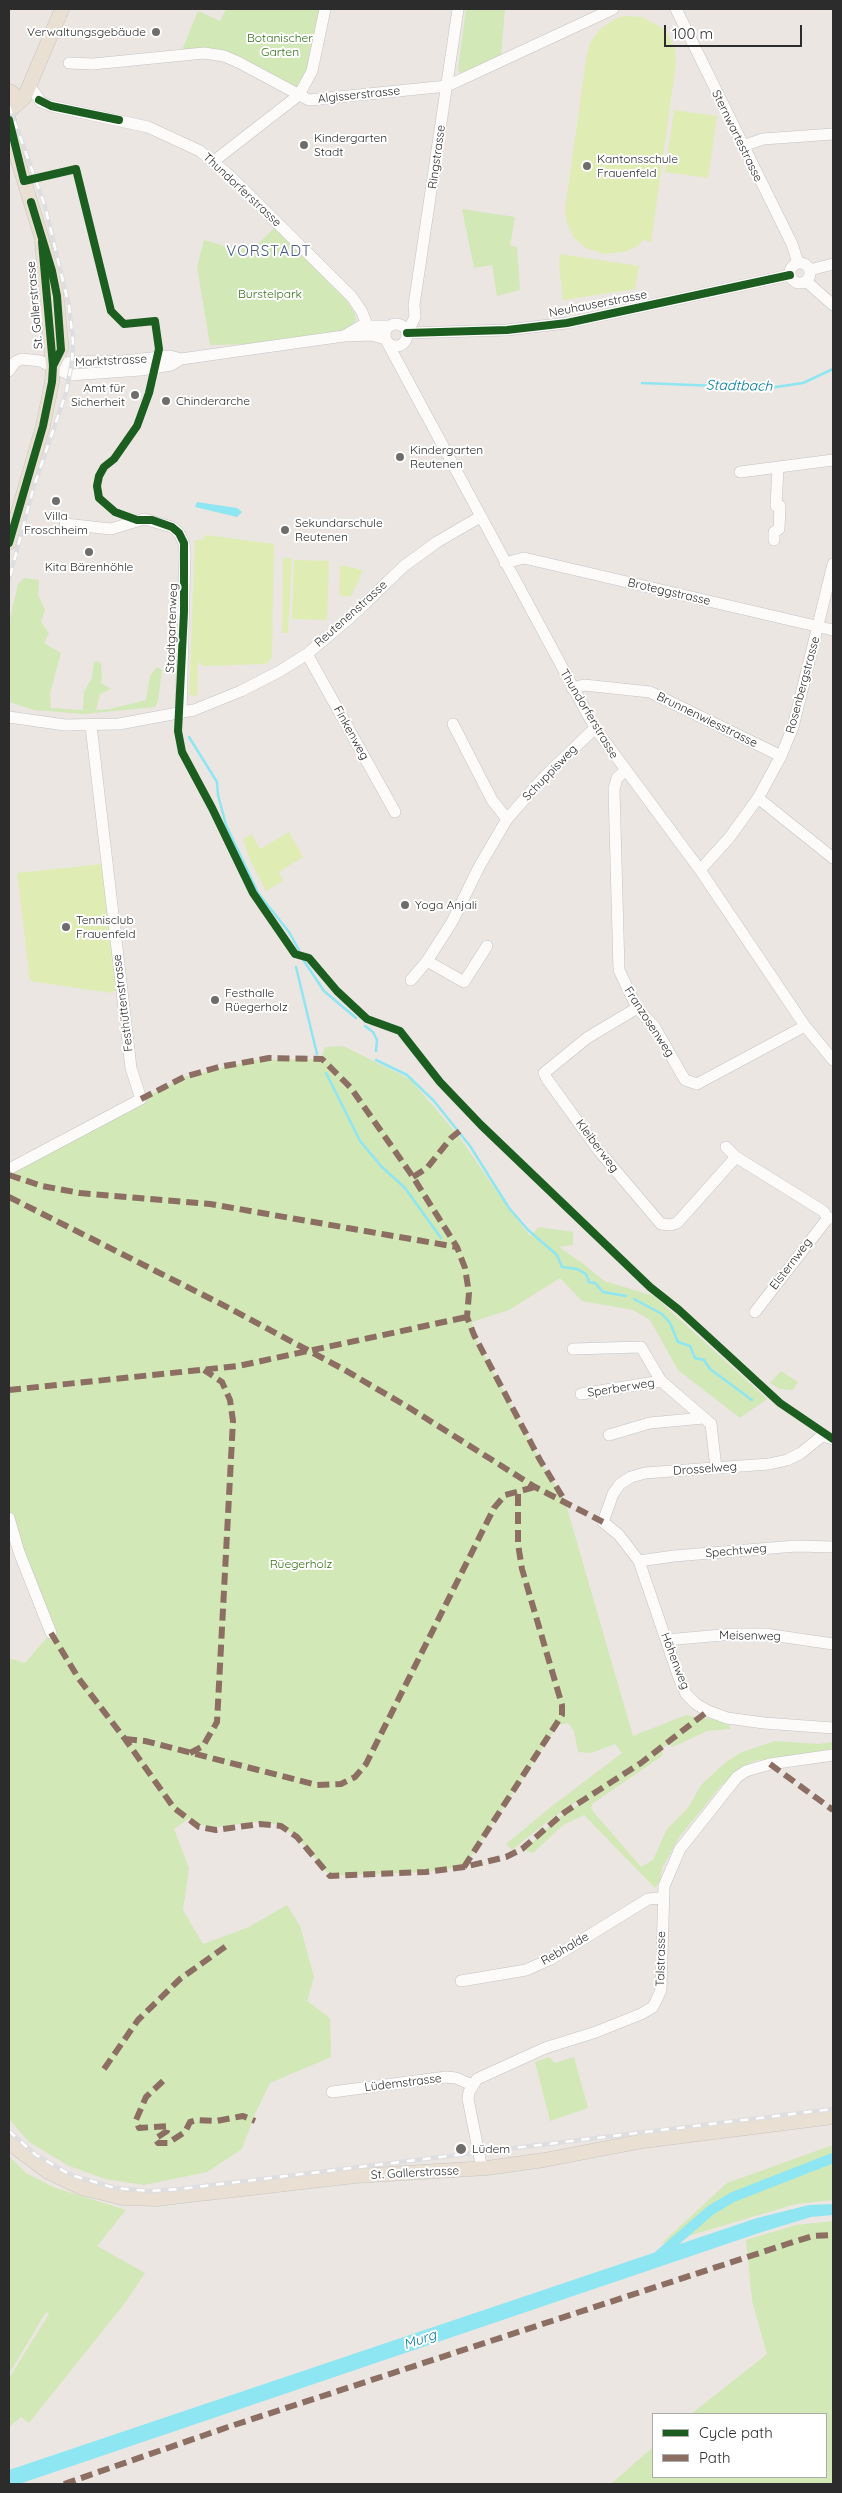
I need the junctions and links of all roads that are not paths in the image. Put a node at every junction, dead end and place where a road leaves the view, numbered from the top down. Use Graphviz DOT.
graph roads {
  1 [pos="62,9"];
  2 [pos="325,9"];
  3 [pos="458,9"];
  4 [pos="613,9"];
  5 [pos="676,9"];
  6 [pos="69,63"];
  7 [pos="29,85"];
  8 [pos="447,86"];
  9 [pos="10,92"];
  10 [pos="299,95"];
  11 [pos="12,108"];
  12 [pos="9,120"];
  13 [pos="833,134"];
  14 [pos="743,146"];
  15 [pos="214,161"];
  16 [pos="798,263"];
  17 [pos="833,264"];
  18 [pos="790,275"];
  19 [pos="808,276"];
  20 [pos="833,304"];
  21 [pos="414,305"];
  22 [pos="414,317"];
  23 [pos="393,325"];
  24 [pos="369,330"];
  25 [pos="426,332"];
  26 [pos="405,338"];
  27 [pos="387,340"];
  28 [pos="53,366"];
  29 [pos="402,368"];
  30 [pos="9,372"];
  31 [pos="833,460"];
  32 [pos="778,468"];
  33 [pos="740,472"];
  34 [pos="480,517"];
  35 [pos="65,524"];
  36 [pos="774,540"];
  37 [pos="9,543"];
  38 [pos="505,563"];
  39 [pos="833,564"];
  40 [pos="818,626"];
  41 [pos="833,630"];
  42 [pos="307,654"];
  43 [pos="572,688"];
  44 [pos="181,713"];
  45 [pos="9,716"];
  46 [pos="453,724"];
  47 [pos="91,726"];
  48 [pos="595,728"];
  49 [pos="781,756"];
  50 [pos="625,771"];
  51 [pos="758,798"];
  52 [pos="395,812"];
  53 [pos="507,819"];
  54 [pos="832,855"];
  55 [pos="700,870"];
  56 [pos="487,946"];
  57 [pos="427,961"];
  58 [pos="411,980"];
  59 [pos="638,1008"];
  60 [pos="805,1026"];
  61 [pos="833,1060"];
  62 [pos="726,1147"];
  63 [pos="736,1157"];
  64 [pos="9,1169"];
  65 [pos="831,1218"];
  66 [pos="755,1312"];
  67 [pos="573,1348"];
  68 [pos="661,1381"];
  69 [pos="581,1394"];
  70 [pos="703,1418"];
  71 [pos="609,1435"];
  72 [pos="830,1437"];
  73 [pos="716,1468"];
  74 [pos="9,1518"];
  75 [pos="603,1522"];
  76 [pos="833,1546"];
  77 [pos="639,1561"];
  78 [pos="51,1633"];
  79 [pos="666,1640"];
  80 [pos="833,1644"];
  81 [pos="833,1728"];
  82 [pos="833,1755"];
  83 [pos="662,1898"];
  84 [pos="461,1981"];
  85 [pos="472,2085"];
  86 [pos="332,2092"];
  87 [pos="833,2117"];
  88 [pos="9,2143"];
  89 [pos="482,2169"];
  1 -- 7 [label="main road"];
  2 -- 10 [label="street"];
  3 -- 8 [label="street, Ringstrasse"];
  4 -- 8 [label="street, Algisserstrasse"];
  5 -- 14 [label="street, Sternwartestrasse"];
  6 -- 10 [label="street, Algisserstrasse"];
  7 -- 9 [label="main road"];
  7 -- 11 [label="main road"];
  7 -- 15 [label="street, Thundorferstrasse"];
  8 -- 10 [label="street, Algisserstrasse"];
  8 -- 21 [label="street, Ringstrasse"];
  9 -- 11 [label="main road"];
  10 -- 15 [label="street"];
  12 -- 28 [label="main road, St. Gallerstrasse"];
  13 -- 14 [label="street"];
  14 -- 16 [label="street, Sternwartestrasse"];
  15 -- 24 [label="street, Thundorferstrasse"];
  16 -- 18 [label="street"];
  16 -- 19 [label="street"];
  17 -- 19 [label="street"];
  18 -- 19 [label="street"];
  18 -- 25 [label="street, Neuhauserstrasse"];
  19 -- 20 [label="street"];
  21 -- 22 [label="street, Ringstrasse"];
  21 -- 23 [label="street"];
  22 -- 25 [label="street"];
  22 -- 26 [label="street, Ringstrasse"];
  23 -- 24 [label="street, Marktstrasse"];
  23 -- 26 [label="street"];
  23 -- 27 [label="street"];
  24 -- 27 [label="street, Marktstrasse"];
  24 -- 28 [label="street, Marktstrasse"];
  25 -- 26 [label="street, Neuhauserstrasse"];
  26 -- 27 [label="street"];
  26 -- 29 [label="street"];
  27 -- 29 [label="street, Thundorferstrasse"];
  28 -- 30 [label="street, Marktstrasse"];
  28 -- 37 [label="main road, St. Gallerstrasse"];
  29 -- 34 [label="street, Thundorferstrasse"];
  31 -- 32 [label="street"];
  32 -- 33 [label="street"];
  32 -- 36 [label="street"];
  34 -- 38 [label="street, Thundorferstrasse"];
  34 -- 42 [label="street, Reutenenstrasse"];
  35 -- 44 [label="street, Stadtgartenweg"];
  38 -- 40 [label="street, Broteggstrasse"];
  38 -- 43 [label="street, Thundorferstrasse"];
  39 -- 40 [label="street, Rosenbergstrasse"];
  40 -- 41 [label="street, Broteggstrasse"];
  40 -- 49 [label="street, Rosenbergstrasse"];
  42 -- 44 [label="street, Reutenenstrasse"];
  42 -- 52 [label="street, Finkenweg"];
  43 -- 48 [label="street, Thundorferstrasse"];
  43 -- 49 [label="street, Brunnenwiesstrasse"];
  44 -- 47 [label="street, Reutenenstrasse"];
  45 -- 47 [label="street, Reutenenstrasse"];
  46 -- 53 [label="street"];
  47 -- 64 [label="street, Festhüttenstrasse"];
  48 -- 50 [label="street, Thundorferstrasse"];
  48 -- 53 [label="street, Schuppisweg"];
  49 -- 51 [label="street, Rosenbergstrasse"];
  50 -- 55 [label="street, Thundorferstrasse"];
  50 -- 59 [label="street, Franzosenweg"];
  51 -- 54 [label="street"];
  51 -- 55 [label="street, Rosenbergstrasse"];
  53 -- 57 [label="street, Schuppisweg"];
  55 -- 60 [label="street, Thundorferstrasse"];
  56 -- 57 [label="street"];
  57 -- 58 [label="street, Schuppisweg"];
  59 -- 60 [label="street, Franzosenweg"];
  59 -- 63 [label="street, Kleiberweg"];
  60 -- 61 [label="street, Thundorferstrasse"];
  62 -- 63 [label="street"];
  63 -- 65 [label="street"];
  65 -- 66 [label="street, Elsternweg"];
  67 -- 68 [label="street, Sperberweg"];
  68 -- 69 [label="street, Sperberweg"];
  68 -- 70 [label="street, Sperberweg"];
  70 -- 71 [label="street"];
  70 -- 73 [label="street, Sperberweg"];
  72 -- 73 [label="street, Drosselweg"];
  73 -- 75 [label="street, Drosselweg"];
  74 -- 78 [label="street"];
  75 -- 77 [label="street, Höhenweg"];
  76 -- 77 [label="street, Spechtweg"];
  77 -- 79 [label="street, Höhenweg"];
  79 -- 80 [label="street, Meisenweg"];
  79 -- 81 [label="street, Höhenweg"];
  82 -- 83 [label="street, Talstrasse"];
  83 -- 84 [label="street, Rebhalde"];
  83 -- 85 [label="street, Talstrasse"];
  85 -- 86 [label="street, Lüdemstrasse"];
  85 -- 89 [label="street"];
  87 -- 89 [label="main road, St. Gallerstrasse"];
  88 -- 89 [label="main road, St. Gallerstrasse"];
}
